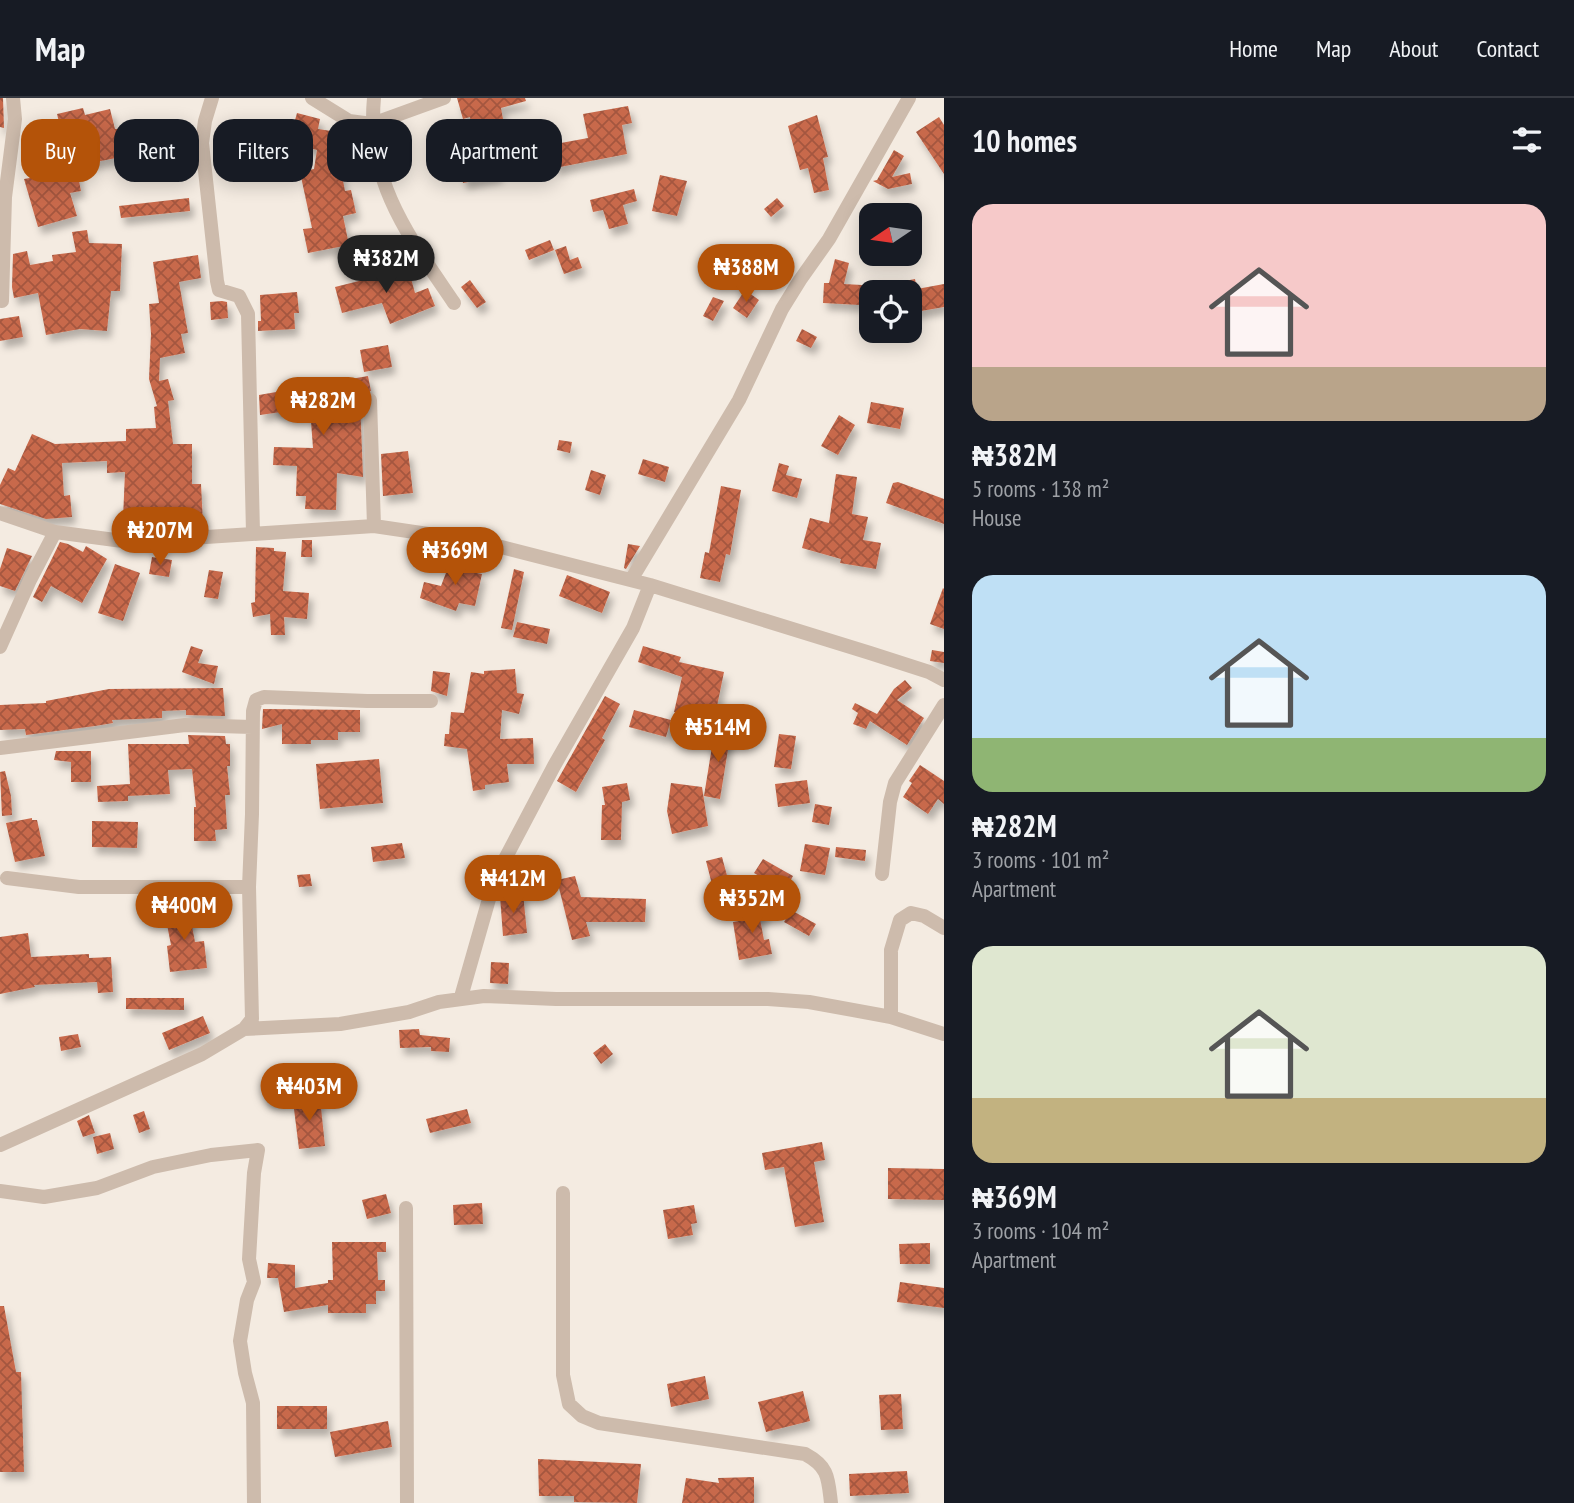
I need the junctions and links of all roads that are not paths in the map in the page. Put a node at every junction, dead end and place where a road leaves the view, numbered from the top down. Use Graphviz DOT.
graph roads {
  1 [pos="13,98"];
  2 [pos="212,98"];
  3 [pos="312,98"];
  4 [pos="374,98"];
  5 [pos="444,98"];
  6 [pos="909,98"];
  7 [pos="346,119"];
  8 [pos="372,119"];
  9 [pos="386,119"];
  10 [pos="384,182"];
  11 [pos="3,198"];
  12 [pos="2,301"];
  13 [pos="454,303"];
  14 [pos="370,400"];
  15 [pos="0,513"];
  16 [pos="374,526"];
  17 [pos="55,532"];
  18 [pos="253,533"];
  19 [pos="631,580"];
  20 [pos="650,585"];
  21 [pos="0,647"];
  22 [pos="944,680"];
  23 [pos="431,701"];
  24 [pos="944,705"];
  25 [pos="252,727"];
  26 [pos="0,748"];
  27 [pos="881,873"];
  28 [pos="7,878"];
  29 [pos="249,887"];
  30 [pos="944,928"];
  31 [pos="461,998"];
  32 [pos="891,1017"];
  33 [pos="244,1029"];
  34 [pos="944,1034"];
  35 [pos="0,1145"];
  36 [pos="0,1191"];
  37 [pos="563,1193"];
  38 [pos="406,1208"];
  39 [pos="254,1503"];
  40 [pos="407,1503"];
  41 [pos="831,1503"];
  1 -- 11 [label="street"];
  2 -- 18 [label="street"];
  3 -- 7 [label="street"];
  4 -- 8 [label="street"];
  5 -- 9 [label="street"];
  6 -- 19 [label="street"];
  10 -- 13 [label="street"];
  11 -- 12 [label="street"];
  14 -- 16 [label="street"];
  15 -- 17 [label="street"];
  16 -- 18 [label="street"];
  16 -- 19 [label="street"];
  17 -- 18 [label="street"];
  17 -- 21 [label="street"];
  19 -- 20 [label="street"];
  20 -- 22 [label="street"];
  20 -- 31 [label="street"];
  23 -- 25 [label="street"];
  24 -- 27 [label="street"];
  25 -- 26 [label="street"];
  25 -- 29 [label="street"];
  28 -- 29 [label="street"];
  29 -- 33 [label="street"];
  30 -- 32 [label="street"];
  31 -- 32 [label="street"];
  31 -- 33 [label="street"];
  32 -- 34 [label="street"];
  33 -- 35 [label="street"];
  36 -- 39 [label="street"];
  37 -- 41 [label="street"];
  38 -- 40 [label="street"];
}
